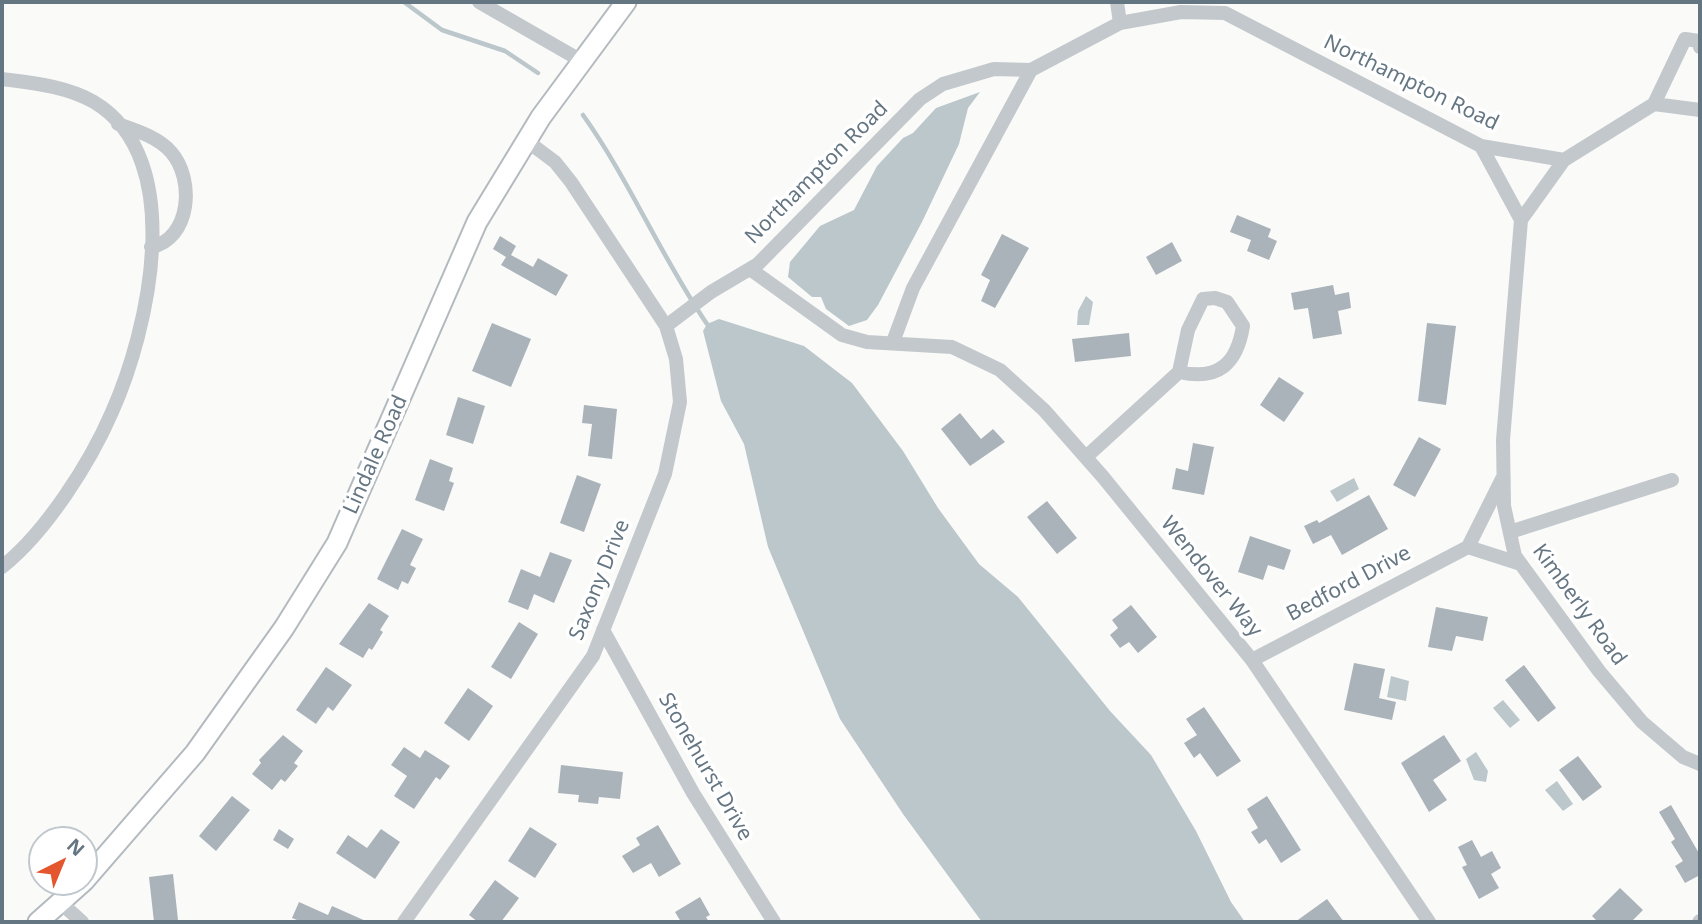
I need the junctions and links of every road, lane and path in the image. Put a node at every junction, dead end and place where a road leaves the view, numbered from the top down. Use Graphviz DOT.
graph roads {
  1 [pos="478,2"];
  2 [pos="626,2"];
  3 [pos="1117,2"];
  4 [pos="1207,2"];
  5 [pos="1225,13"];
  6 [pos="1120,23"];
  7 [pos="1700,47"];
  8 [pos="580,61"];
  9 [pos="1031,70"];
  10 [pos="2,79"];
  11 [pos="1654,104"];
  12 [pos="1700,110"];
  13 [pos="117,124"];
  14 [pos="527,141"];
  15 [pos="1481,146"];
  16 [pos="1564,160"];
  17 [pos="1521,220"];
  18 [pos="151,247"];
  19 [pos="750,270"];
  20 [pos="666,326"];
  21 [pos="893,342"];
  22 [pos="1179,372"];
  23 [pos="1086,457"];
  24 [pos="1504,475"];
  25 [pos="1672,480"];
  26 [pos="1510,532"];
  27 [pos="1468,547"];
  28 [pos="1521,564"];
  29 [pos="2,567"];
  30 [pos="603,630"];
  31 [pos="1252,660"];
  32 [pos="1700,764"];
  33 [pos="98,864"];
  34 [pos="68,896"];
  35 [pos="61,903"];
  36 [pos="38,922"];
  37 [pos="82,922"];
  38 [pos="404,922"];
  39 [pos="775,922"];
  40 [pos="1429,922"];
  1 -- 8 [label="street"];
  2 -- 8 [label="street, Lindale Road"];
  3 -- 6 [label="street"];
  4 -- 5 [label="street, Northampton Road"];
  5 -- 6 [label="street, Northampton Road"];
  5 -- 15 [label="street, Northampton Road"];
  6 -- 9 [label="street, Northampton Road"];
  7 -- 11 [label="street"];
  8 -- 14 [label="street, Lindale Road"];
  9 -- 19 [label="street, Northampton Road"];
  9 -- 21 [label="street"];
  10 -- 13 [label="street"];
  11 -- 12 [label="street"];
  11 -- 16 [label="street"];
  13 -- 18 [label="street"];
  13 -- 18 [label="street"];
  14 -- 20 [label="street"];
  14 -- 33 [label="street, Lindale Road"];
  15 -- 16 [label="street, Northampton Road"];
  15 -- 17 [label="street"];
  16 -- 17 [label="street"];
  17 -- 24 [label="street, Kimberly Road"];
  18 -- 29 [label="street"];
  19 -- 20 [label="street, Northampton Road"];
  19 -- 21 [label="street, Northampton Road"];
  20 -- 30 [label="street, Saxony Drive"];
  21 -- 23 [label="street, Wendover Way"];
  22 -- 22 [label="street"];
  22 -- 23 [label="street"];
  23 -- 31 [label="street, Wendover Way"];
  24 -- 26 [label="street, Kimberly Road"];
  24 -- 27 [label="street"];
  25 -- 26 [label="street"];
  26 -- 28 [label="street, Kimberly Road"];
  27 -- 28 [label="street"];
  27 -- 31 [label="street, Bedford Drive"];
  28 -- 32 [label="street, Kimberly Road"];
  30 -- 38 [label="street, Saxony Drive"];
  30 -- 39 [label="street, Stonehurst Drive"];
  31 -- 40 [label="street, Wendover Way"];
  34 -- 35 [label="street, Lindale Road"];
  35 -- 36 [label="street, Lindale Road"];
  35 -- 37 [label="street"];
}
